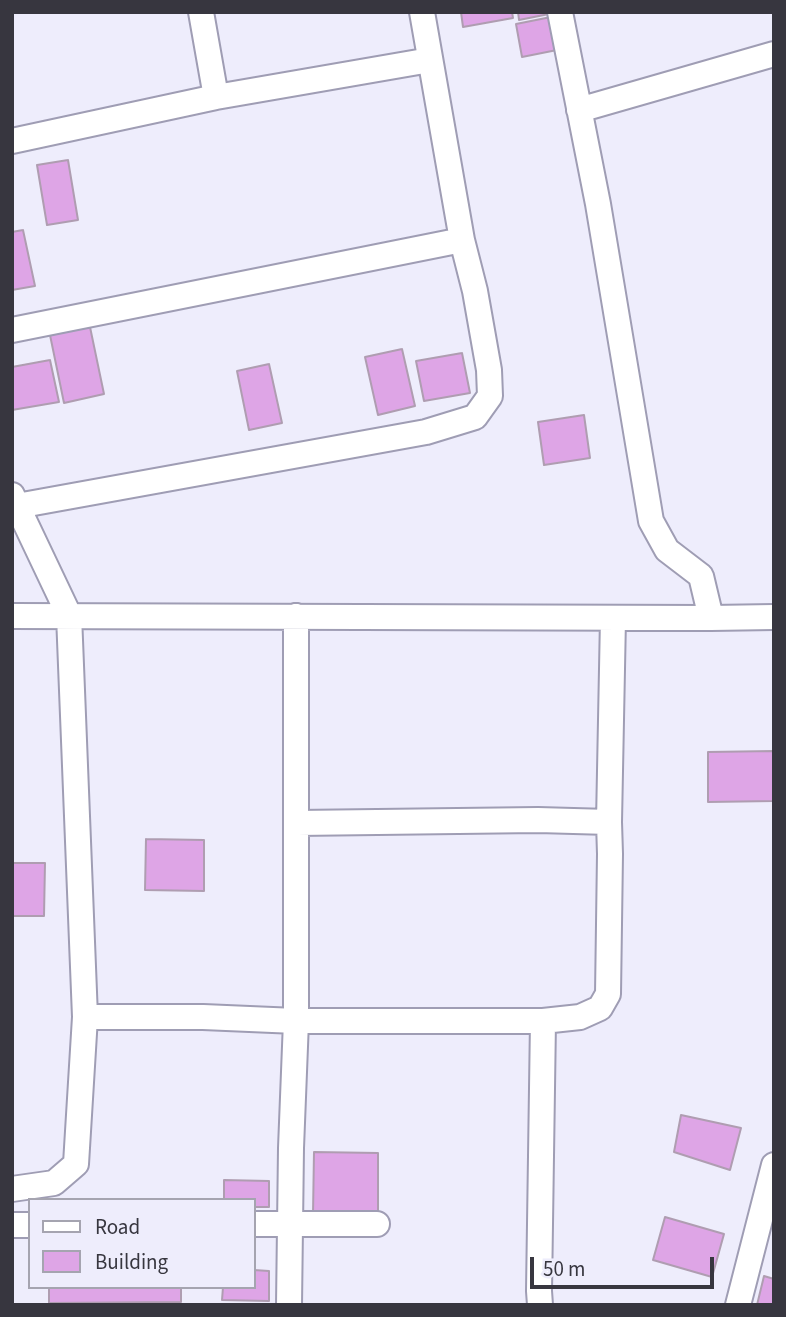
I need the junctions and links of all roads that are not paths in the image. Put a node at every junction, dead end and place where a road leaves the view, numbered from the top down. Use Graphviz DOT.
graph roads {
  1 [pos="201,12"];
  2 [pos="422,12"];
  3 [pos="560,12"];
  4 [pos="774,54"];
  5 [pos="430,60"];
  6 [pos="216,97"];
  7 [pos="579,110"];
  8 [pos="12,141"];
  9 [pos="463,240"];
  10 [pos="12,330"];
  11 [pos="15,501"];
  12 [pos="69,615"];
  13 [pos="12,616"];
  14 [pos="296,616"];
  15 [pos="774,617"];
  16 [pos="613,618"];
  17 [pos="711,618"];
  18 [pos="608,821"];
  19 [pos="297,823"];
  20 [pos="85,1017"];
  21 [pos="296,1021"];
  22 [pos="542,1021"];
  23 [pos="774,1165"];
  24 [pos="12,1189"];
  25 [pos="256,1224"];
  26 [pos="289,1224"];
  27 [pos="377,1224"];
  28 [pos="289,1305"];
  29 [pos="540,1305"];
  30 [pos="738,1305"];
  1 -- 6 [label="street"];
  2 -- 5 [label="street"];
  3 -- 7 [label="street"];
  4 -- 7 [label="street"];
  5 -- 6 [label="street"];
  5 -- 9 [label="street"];
  6 -- 8 [label="street"];
  7 -- 17 [label="street"];
  9 -- 10 [label="street"];
  9 -- 11 [label="street"];
  11 -- 12 [label="street"];
  12 -- 13 [label="street"];
  12 -- 14 [label="street"];
  12 -- 20 [label="street"];
  14 -- 16 [label="street"];
  14 -- 19 [label="street"];
  15 -- 17 [label="street"];
  16 -- 17 [label="street"];
  16 -- 18 [label="street"];
  18 -- 19 [label="street"];
  18 -- 22 [label="street"];
  19 -- 21 [label="street"];
  20 -- 21 [label="street"];
  20 -- 24 [label="street"];
  21 -- 22 [label="street"];
  21 -- 26 [label="street"];
  22 -- 29 [label="street"];
  23 -- 30 [label="street"];
  25 -- 26 [label="street"];
  26 -- 27 [label="street"];
  26 -- 28 [label="street"];
}
